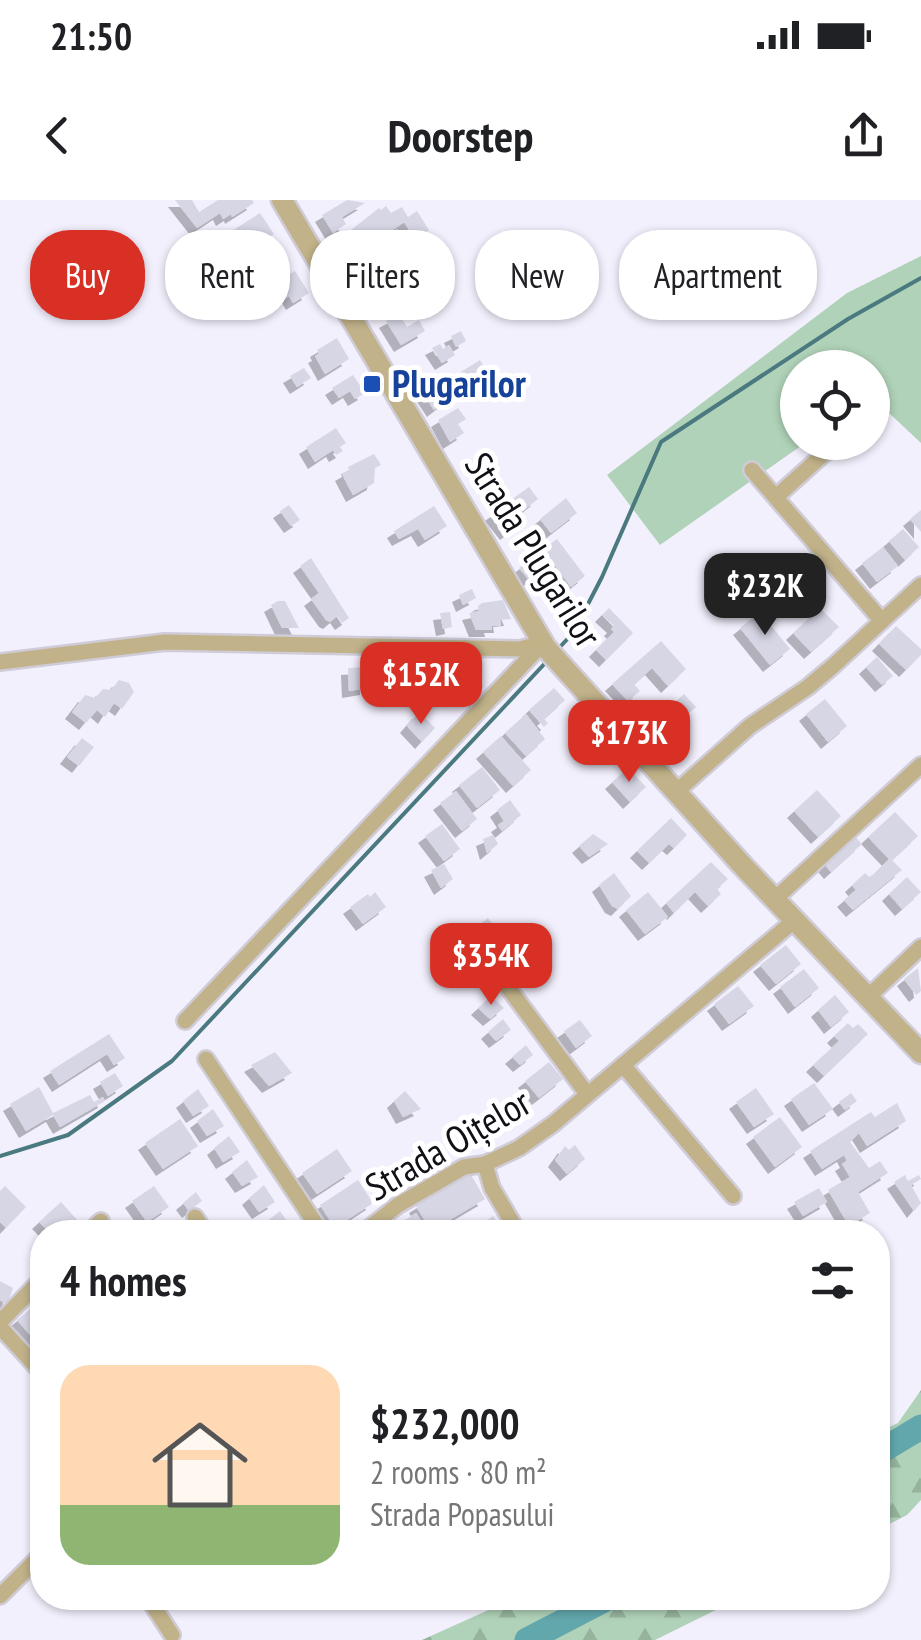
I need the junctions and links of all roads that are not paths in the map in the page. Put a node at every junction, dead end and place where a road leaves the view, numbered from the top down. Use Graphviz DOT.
graph roads {
  1 [pos="282,200"];
  2 [pos="817,460"];
  3 [pos="752,470"];
  4 [pos="776,497"];
  5 [pos="921,585"];
  6 [pos="882,621"];
  7 [pos="544,646"];
  8 [pos="0,662"];
  9 [pos="921,765"];
  10 [pos="676,792"];
  11 [pos="775,899"];
  12 [pos="796,920"];
  13 [pos="921,948"];
  14 [pos="504,982"];
  15 [pos="868,998"];
  16 [pos="185,1021"];
  17 [pos="921,1053"];
  18 [pos="206,1059"];
  19 [pos="623,1065"];
  20 [pos="587,1094"];
  21 [pos="485,1164"];
  22 [pos="733,1196"];
  23 [pos="194,1217"];
  24 [pos="196,1220"];
  25 [pos="313,1220"];
  26 [pos="379,1220"];
  27 [pos="511,1220"];
  28 [pos="30,1292"];
  29 [pos="0,1324"];
  30 [pos="30,1359"];
  31 [pos="30,1566"];
  32 [pos="0,1596"];
  33 [pos="156,1610"];
  34 [pos="172,1635"];
  1 -- 7 [label="street, Strada Plugarilor"];
  2 -- 4 [label="street"];
  3 -- 4 [label="street"];
  4 -- 6 [label="street"];
  5 -- 6 [label="street"];
  6 -- 10 [label="street"];
  7 -- 8 [label="street"];
  7 -- 10 [label="street, Strada Plugarilor"];
  7 -- 16 [label="street"];
  9 -- 11 [label="street"];
  10 -- 11 [label="street, Strada Plugarilor"];
  11 -- 12 [label="street, Strada Plugarilor"];
  12 -- 15 [label="street, Strada Plugarilor"];
  12 -- 19 [label="street, Strada Oițelor"];
  13 -- 15 [label="street"];
  14 -- 20 [label="street"];
  15 -- 17 [label="street, Strada Plugarilor"];
  18 -- 25 [label="street"];
  19 -- 20 [label="street, Strada Oițelor"];
  19 -- 22 [label="street"];
  20 -- 21 [label="street, Strada Oițelor"];
  21 -- 26 [label="street, Strada Oițelor"];
  21 -- 27 [label="street"];
  23 -- 24 [label="street"];
  28 -- 29 [label="street"];
  29 -- 30 [label="street"];
  31 -- 32 [label="street"];
  33 -- 34 [label="street"];
}
